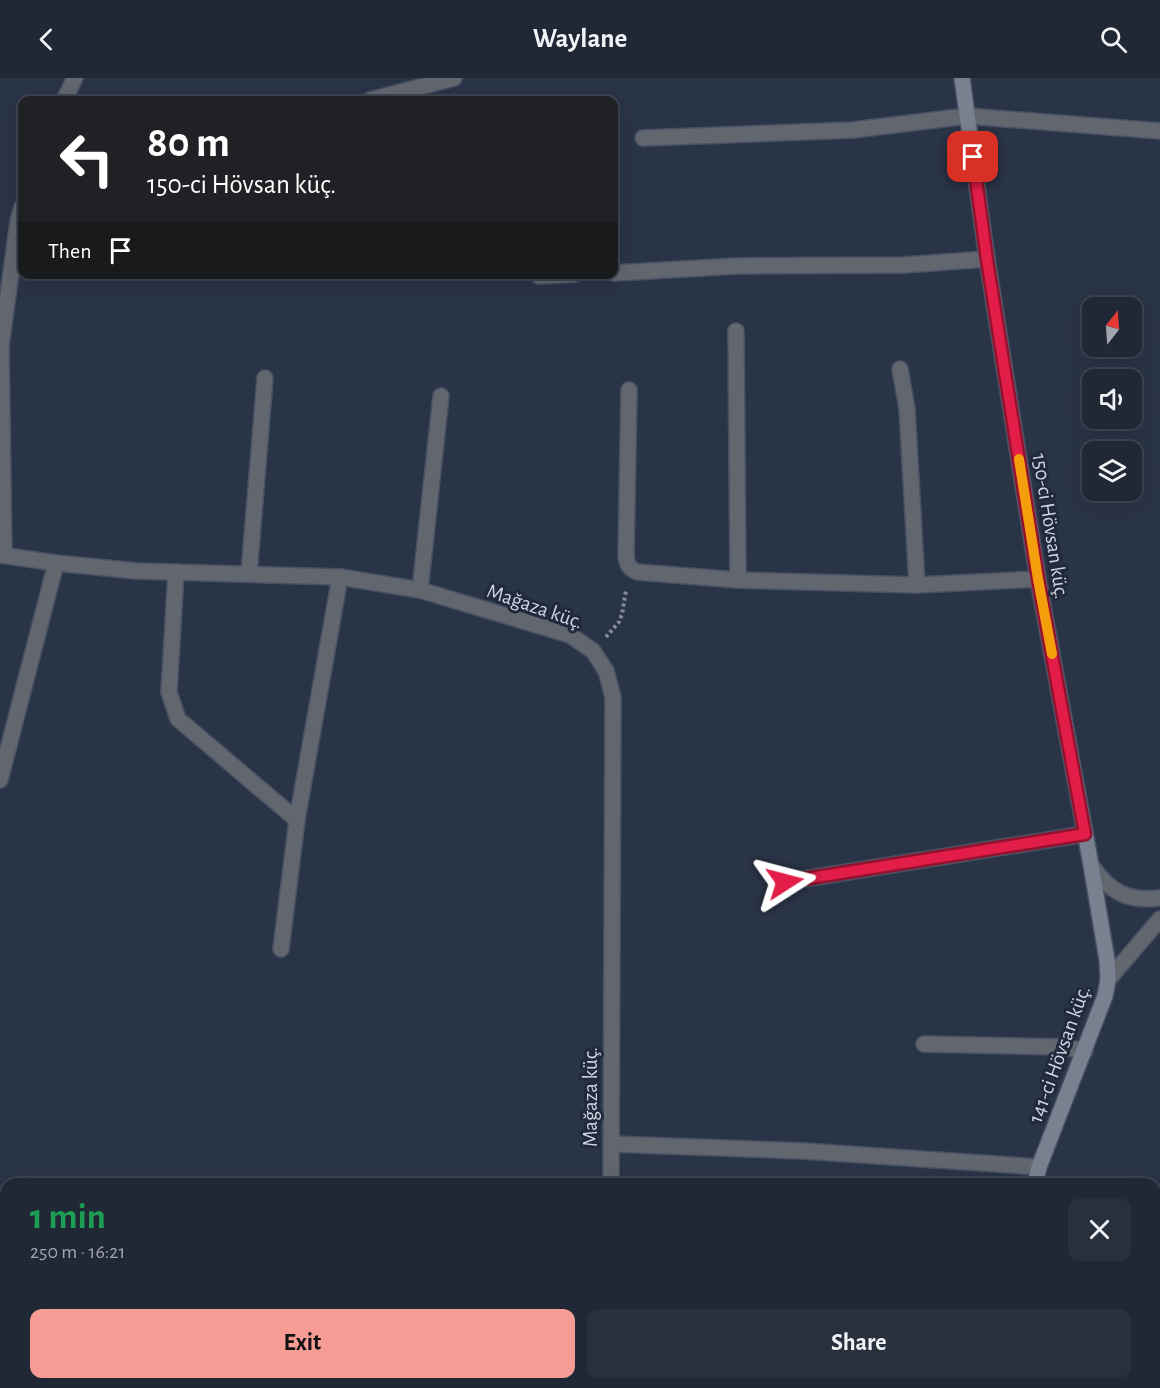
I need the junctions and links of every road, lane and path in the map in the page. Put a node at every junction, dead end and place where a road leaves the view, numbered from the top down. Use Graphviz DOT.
graph roads {
  1 [pos="75,78"];
  2 [pos="453,78"];
  3 [pos="962,78"];
  4 [pos="66,96"];
  5 [pos="385,96"];
  6 [pos="967,116"];
  7 [pos="1160,131"];
  8 [pos="644,138"];
  9 [pos="18,221"];
  10 [pos="987,260"];
  11 [pos="618,273"];
  12 [pos="736,331"];
  13 [pos="1,346"];
  14 [pos="900,369"];
  15 [pos="265,378"];
  16 [pos="629,390"];
  17 [pos="441,396"];
  18 [pos="2,555"];
  19 [pos="56,563"];
  20 [pos="630,569"];
  21 [pos="176,572"];
  22 [pos="249,574"];
  23 [pos="340,577"];
  24 [pos="1038,579"];
  25 [pos="738,580"];
  26 [pos="917,585"];
  27 [pos="420,591"];
  28 [pos="593,651"];
  29 [pos="0,780"];
  30 [pos="297,820"];
  31 [pos="1085,834"];
  32 [pos="1091,865"];
  33 [pos="785,882"];
  34 [pos="1160,898"];
  35 [pos="1160,919"];
  36 [pos="281,949"];
  37 [pos="1108,980"];
  38 [pos="924,1044"];
  39 [pos="1085,1051"];
  40 [pos="610,1144"];
  41 [pos="1039,1167"];
  42 [pos="611,1178"];
  43 [pos="1036,1178"];
  1 -- 4 [label="street"];
  2 -- 5 [label="street"];
  3 -- 6 [label="main road, 150-ci Hövsan küç."];
  6 -- 7 [label="street"];
  6 -- 8 [label="street"];
  6 -- 10 [label="main road, 150-ci Hövsan küç."];
  9 -- 13 [label="street"];
  10 -- 11 [label="street"];
  10 -- 24 [label="main road, 150-ci Hövsan küç."];
  12 -- 25 [label="street"];
  13 -- 18 [label="street"];
  14 -- 26 [label="street"];
  15 -- 22 [label="street"];
  16 -- 20 [label="street"];
  17 -- 27 [label="street"];
  18 -- 19 [label="street, Mağaza küç."];
  19 -- 21 [label="street, Mağaza küç."];
  19 -- 29 [label="street"];
  20 -- 25 [label="street"];
  20 -- 28 [label="path"];
  21 -- 22 [label="street, Mağaza küç."];
  21 -- 30 [label="street"];
  22 -- 23 [label="street, Mağaza küç."];
  23 -- 27 [label="street, Mağaza küç."];
  23 -- 30 [label="street"];
  24 -- 26 [label="street"];
  24 -- 31 [label="main road, 150-ci Hövsan küç."];
  25 -- 26 [label="street"];
  27 -- 28 [label="street, Mağaza küç."];
  28 -- 40 [label="street, Mağaza küç."];
  30 -- 36 [label="street"];
  31 -- 32 [label="main road, 150-ci Hövsan küç."];
  31 -- 33 [label="street"];
  32 -- 34 [label="street"];
  32 -- 37 [label="main road, 150-ci Hövsan küç."];
  35 -- 37 [label="street, 141-ci Hövsan küç."];
  37 -- 39 [label="main road, 141-ci Hövsan küç."];
  38 -- 39 [label="street"];
  39 -- 41 [label="main road, 141-ci Hövsan küç."];
  40 -- 41 [label="street"];
  40 -- 42 [label="street, Mağaza küç."];
  41 -- 43 [label="main road, 141-ci Hövsan küç."];
}
